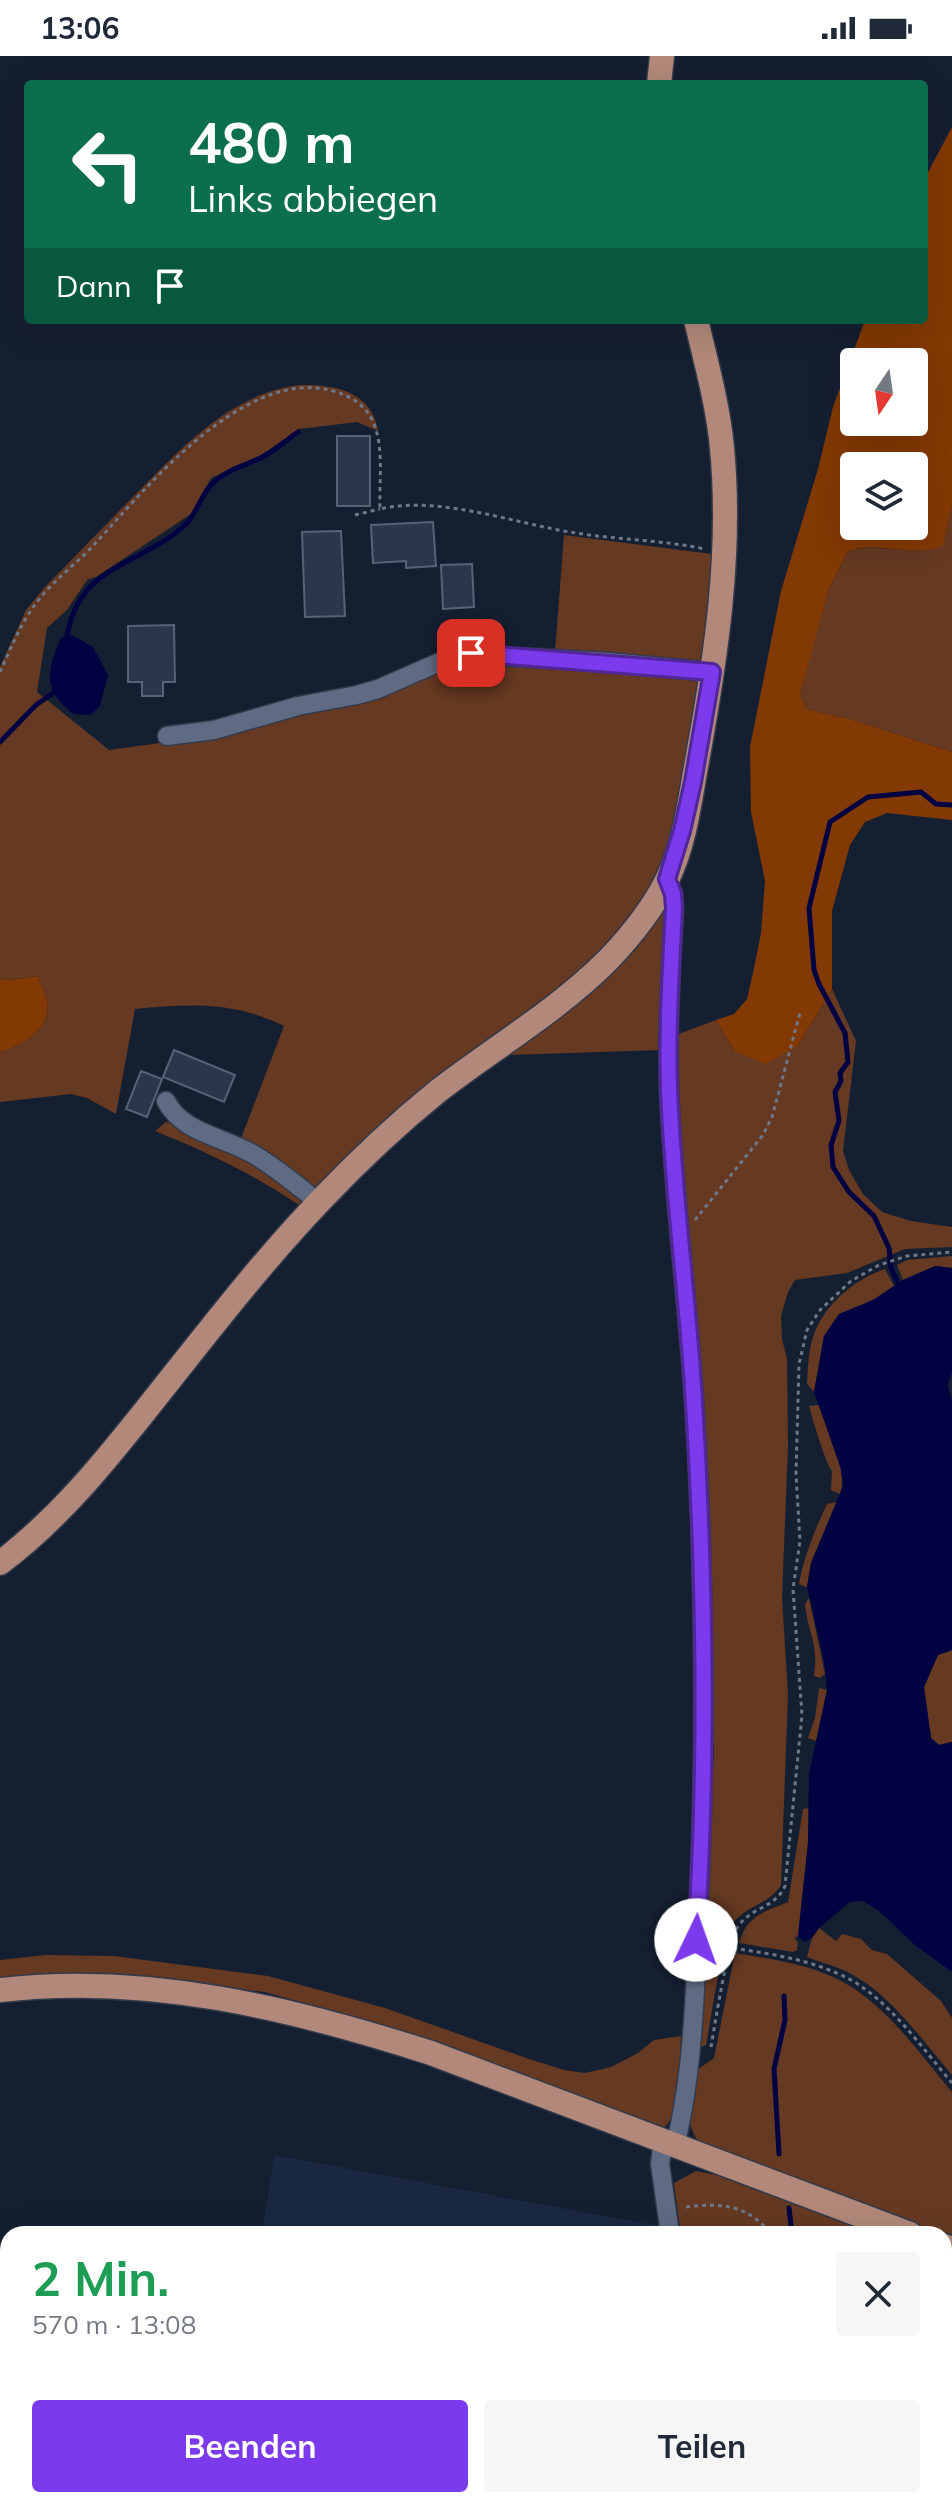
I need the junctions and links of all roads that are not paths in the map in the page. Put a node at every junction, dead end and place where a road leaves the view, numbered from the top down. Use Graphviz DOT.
graph roads {
  1 [pos="662,56"];
  2 [pos="659,80"];
  3 [pos="697,324"];
  4 [pos="712,672"];
  5 [pos="167,736"];
  6 [pos="667,879"];
  7 [pos="166,1101"];
  8 [pos="318,1202"];
  9 [pos="0,1563"];
  10 [pos="0,1990"];
  11 [pos="669,2144"];
  12 [pos="669,2226"];
  13 [pos="889,2226"];
  1 -- 2 [label="main road"];
  3 -- 4 [label="main road"];
  4 -- 5 [label="street"];
  4 -- 6 [label="main road"];
  6 -- 8 [label="main road"];
  6 -- 11 [label="street"];
  7 -- 8 [label="street"];
  8 -- 9 [label="main road"];
  10 -- 11 [label="main road"];
  11 -- 12 [label="street"];
  11 -- 13 [label="main road"];
}
